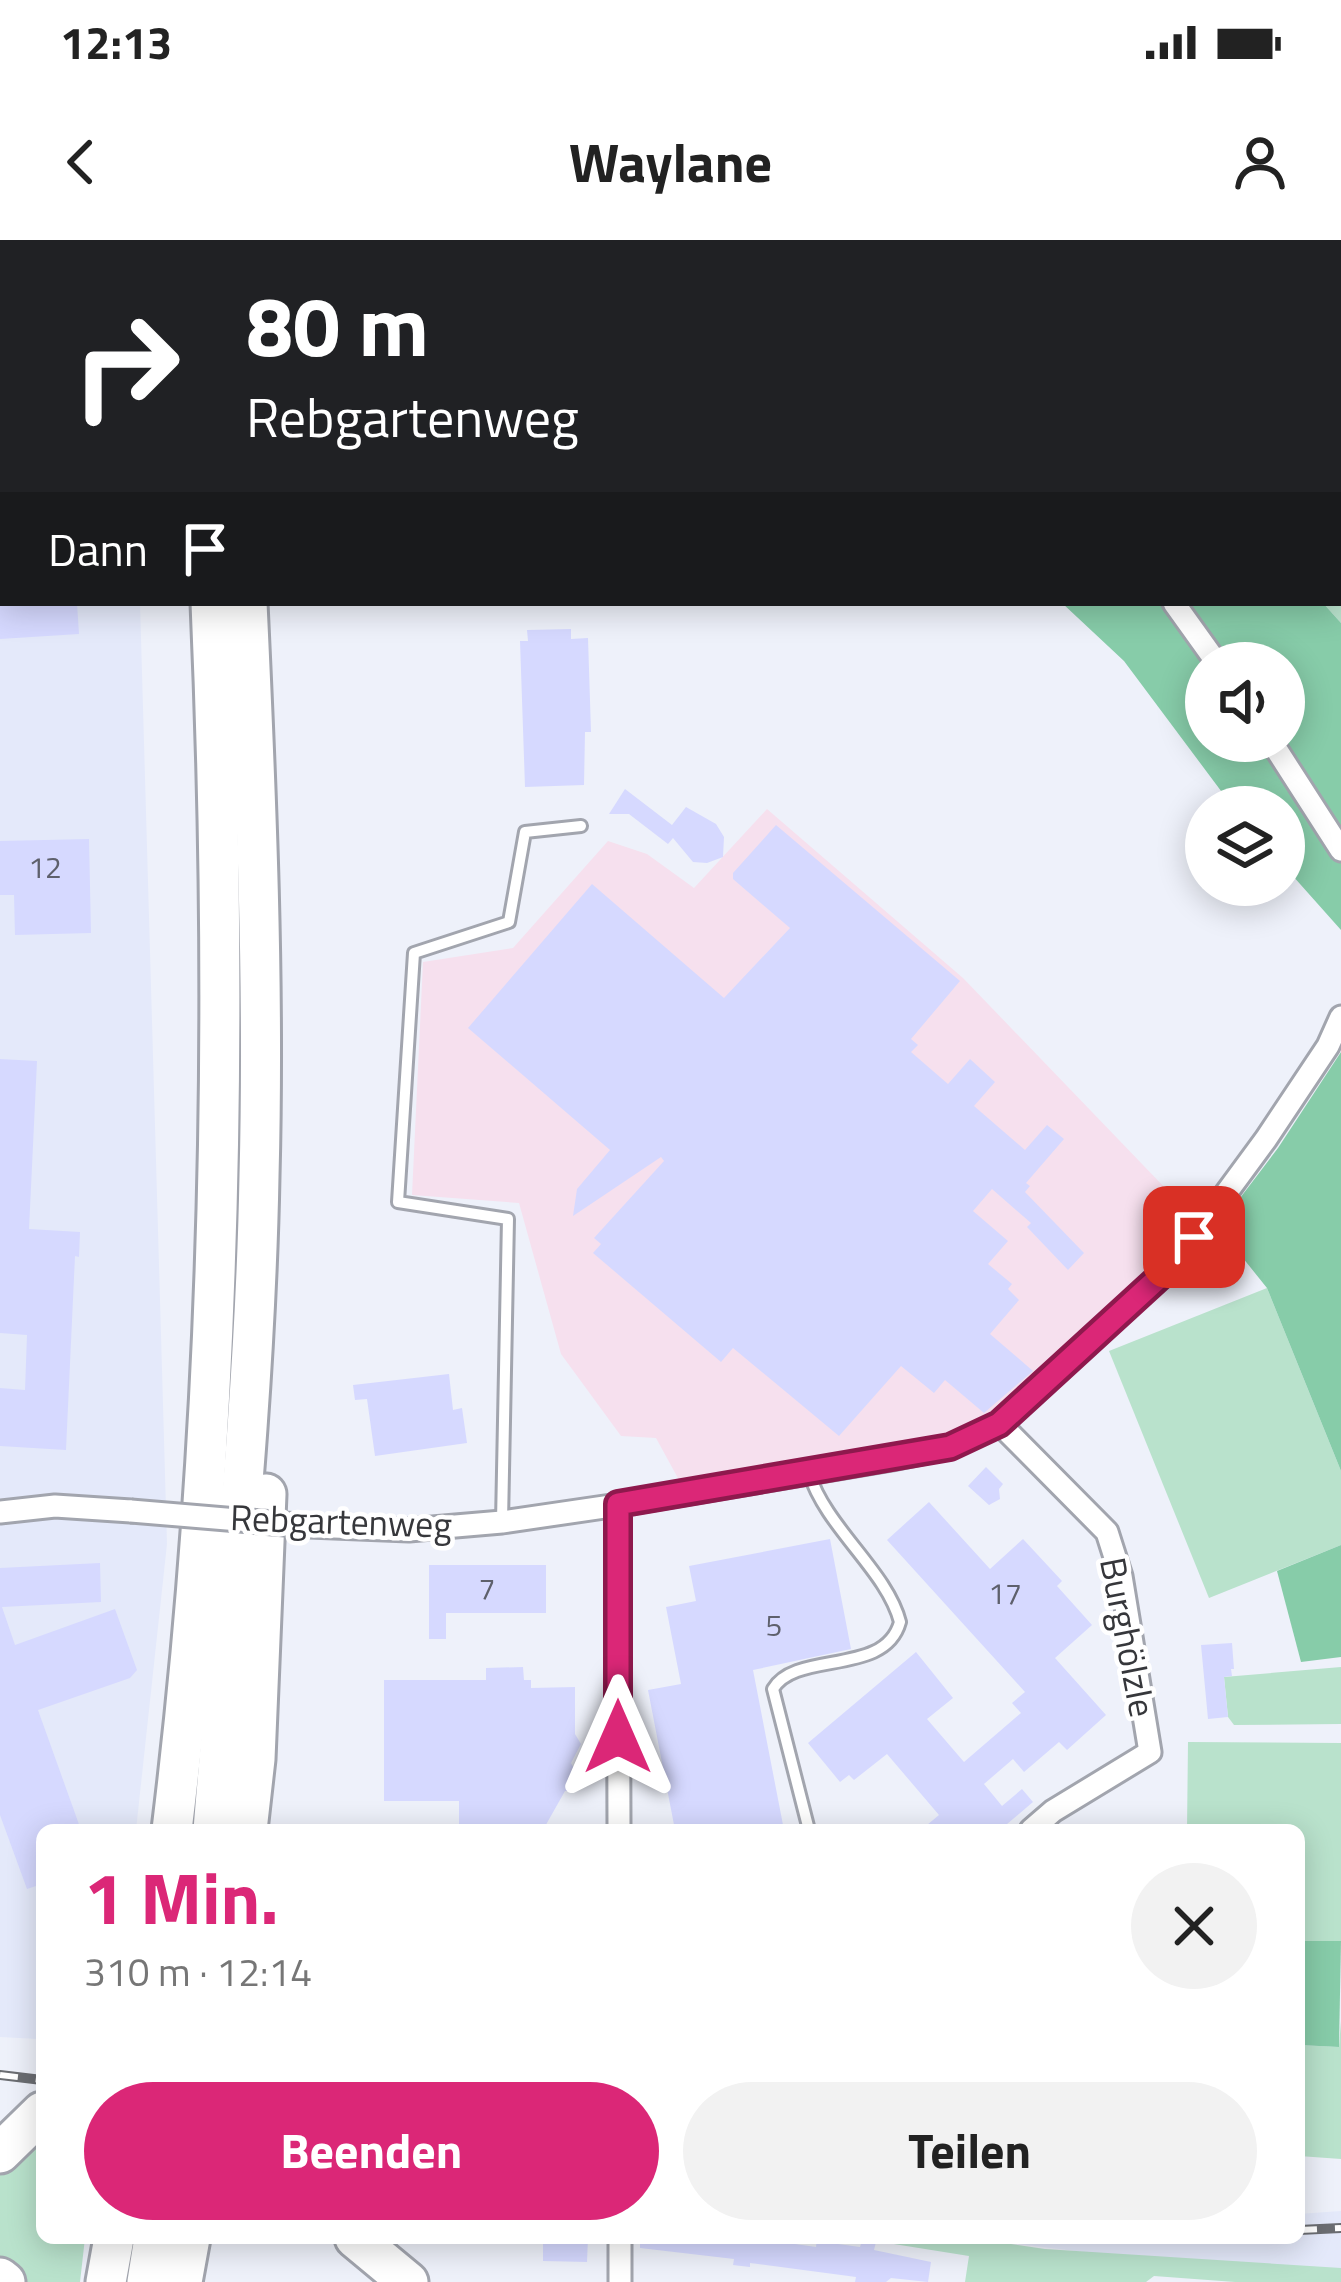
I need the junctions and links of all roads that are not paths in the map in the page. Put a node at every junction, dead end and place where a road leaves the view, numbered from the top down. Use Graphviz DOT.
graph roads {
  1 [pos="211,606"];
  2 [pos="247,606"];
  3 [pos="1176,606"];
  4 [pos="1202,642"];
  5 [pos="1284,762"];
  6 [pos="580,826"];
  7 [pos="1341,850"];
  8 [pos="1341,1017"];
  9 [pos="249,1398"];
  10 [pos="999,1424"];
  11 [pos="809,1473"];
  12 [pos="618,1504"];
  13 [pos="0,1512"];
  14 [pos="502,1522"];
  15 [pos="180,1759"];
  16 [pos="255,1759"];
  17 [pos="148,1824"];
  18 [pos="173,1824"];
  19 [pos="214,1824"];
  20 [pos="248,1824"];
  21 [pos="264,1824"];
  22 [pos="619,1824"];
  23 [pos="807,1824"];
  24 [pos="1038,1824"];
  25 [pos="36,2118"];
  26 [pos="0,2153"];
  27 [pos="113,2244"];
  28 [pos="153,2244"];
  29 [pos="189,2244"];
  30 [pos="362,2244"];
  31 [pos="620,2244"];
  32 [pos="106,2282"];
  33 [pos="147,2282"];
  34 [pos="182,2282"];
  35 [pos="408,2282"];
  36 [pos="620,2282"];
  1 -- 15 [label="highway"];
  2 -- 9 [label="highway"];
  3 -- 4 [label="street"];
  5 -- 7 [label="street"];
  6 -- 14 [label="lane"];
  8 -- 10 [label="street, Rebgartenweg"];
  9 -- 16 [label="highway"];
  9 -- 19 [label="highway"];
  10 -- 11 [label="street, Rebgartenweg"];
  10 -- 24 [label="street, Burghölzle"];
  11 -- 12 [label="street, Rebgartenweg"];
  11 -- 23 [label="lane"];
  12 -- 14 [label="street, Rebgartenweg"];
  12 -- 22 [label="street"];
  13 -- 14 [label="street, Rebgartenweg, bridge"];
  15 -- 17 [label="highway"];
  15 -- 18 [label="highway"];
  16 -- 20 [label="highway"];
  16 -- 21 [label="highway"];
  25 -- 26 [label="highway"];
  27 -- 32 [label="highway"];
  28 -- 33 [label="highway"];
  29 -- 34 [label="highway"];
  30 -- 35 [label="highway"];
  31 -- 36 [label="street"];
}
